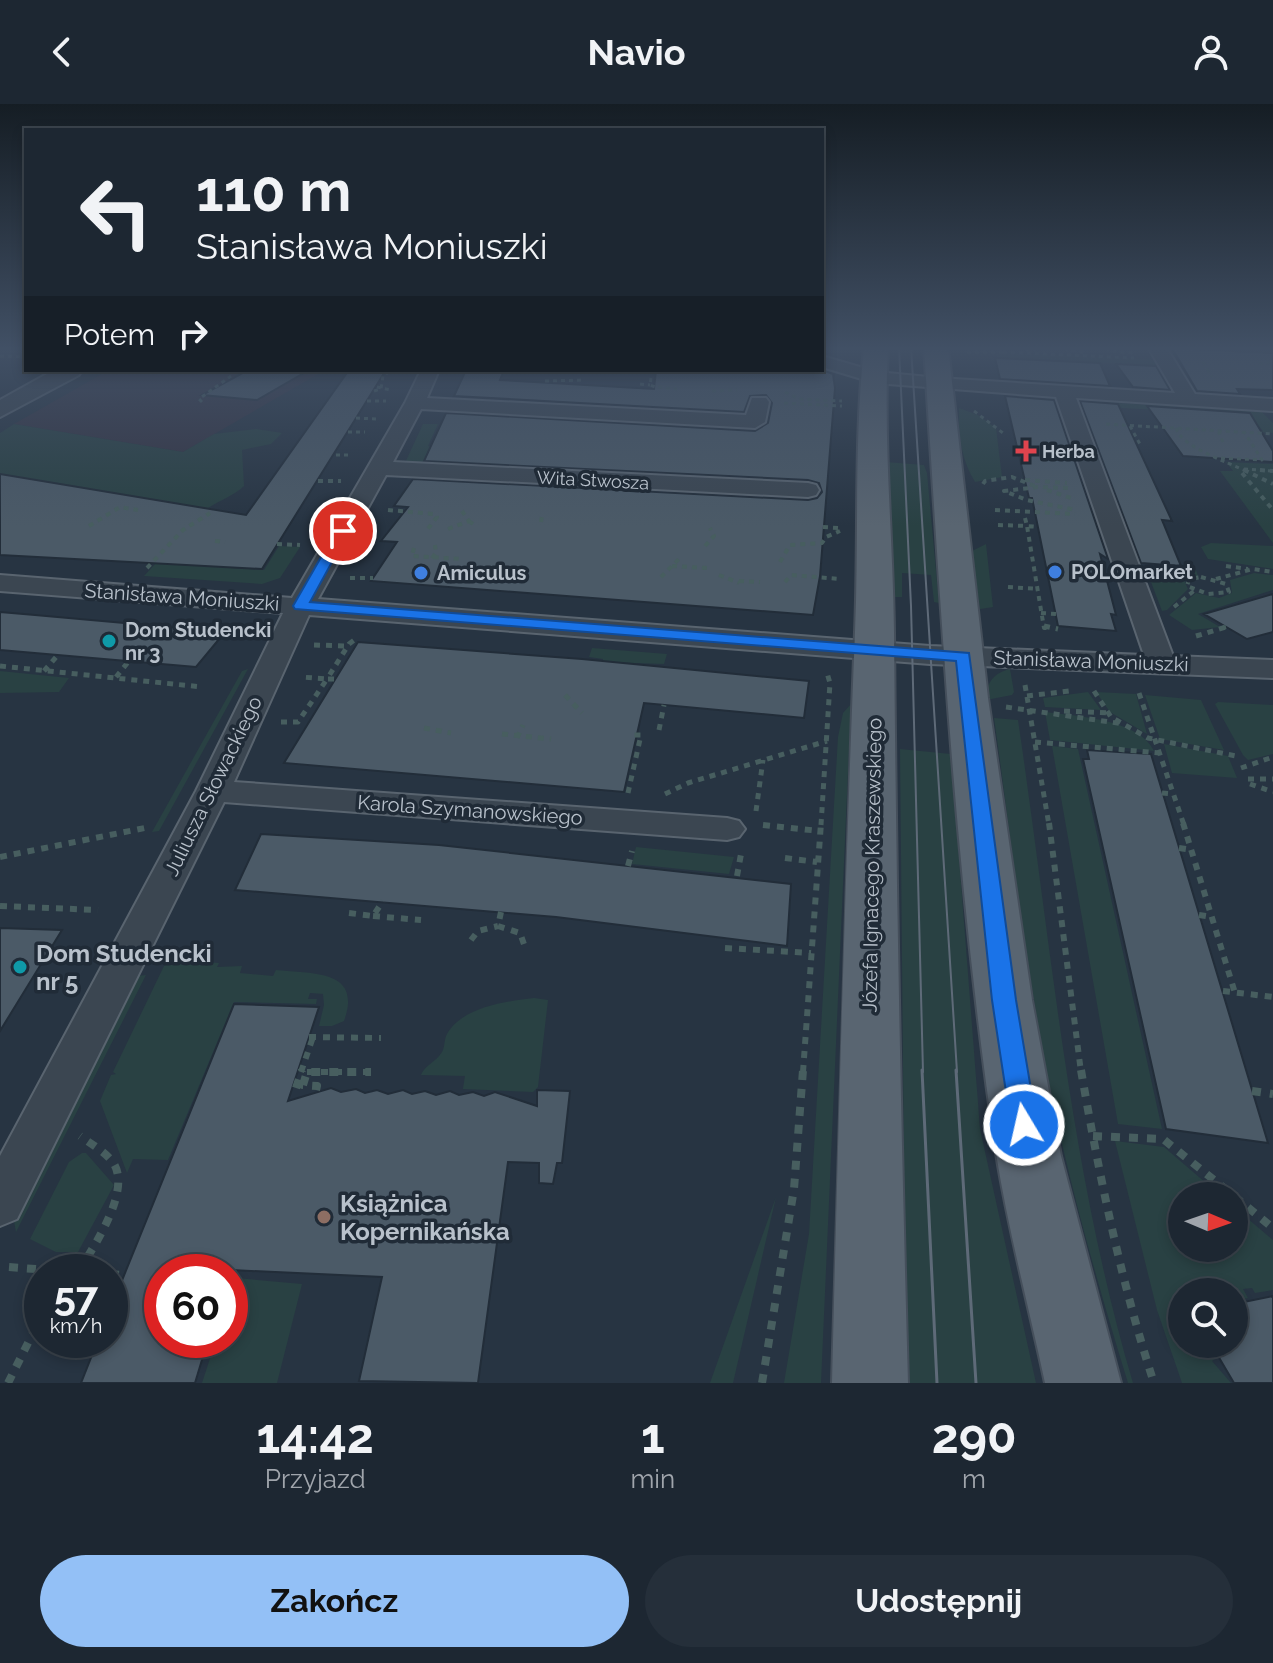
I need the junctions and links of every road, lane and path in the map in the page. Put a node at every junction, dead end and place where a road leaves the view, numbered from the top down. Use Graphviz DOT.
graph roads {
  1 [pos="413,407"];
  2 [pos="481,407"];
  3 [pos="758,407"];
  4 [pos="872,407"];
  5 [pos="948,407"];
  6 [pos="974,407"];
  7 [pos="1069,407"];
  8 [pos="356,418"];
  9 [pos="378,419"];
  10 [pos="1104,424"];
  11 [pos="1128,424"];
  12 [pos="1175,427"];
  13 [pos="1224,430"];
  14 [pos="348,432"];
  15 [pos="370,433"];
  16 [pos="1003,433"];
  17 [pos="1244,433"];
  18 [pos="1273,434"];
  19 [pos="1223,442"];
  20 [pos="1141,446"];
  21 [pos="336,455"];
  22 [pos="357,455"];
  23 [pos="1216,458"];
  24 [pos="379,468"];
  25 [pos="1239,469"];
  26 [pos="1273,471"];
  27 [pos="1017,479"];
  28 [pos="318,481"];
  29 [pos="342,481"];
  30 [pos="1080,483"];
  31 [pos="1273,484"];
  32 [pos="1039,487"];
  33 [pos="1075,489"];
  34 [pos="808,490"];
  35 [pos="985,493"];
  36 [pos="1024,499"];
  37 [pos="1083,502"];
  38 [pos="111,506"];
  39 [pos="120,507"];
  40 [pos="138,510"];
  41 [pos="380,510"];
  42 [pos="995,510"];
  43 [pos="1273,510"];
  44 [pos="462,511"];
  45 [pos="210,513"];
  46 [pos="1025,518"];
  47 [pos="469,521"];
  48 [pos="998,525"];
  49 [pos="89,526"];
  50 [pos="1027,526"];
  51 [pos="477,527"];
  52 [pos="823,527"];
  53 [pos="1038,527"];
  54 [pos="710,528"];
  55 [pos="448,529"];
  56 [pos="427,530"];
  57 [pos="1029,539"];
  58 [pos="1041,540"];
  59 [pos="215,541"];
  60 [pos="225,542"];
  61 [pos="435,545"];
  62 [pos="705,546"];
  63 [pos="414,548"];
  64 [pos="433,557"];
  65 [pos="680,558"];
  66 [pos="462,559"];
  67 [pos="780,562"];
  68 [pos="672,566"];
  69 [pos="1226,566"];
  70 [pos="707,568"];
  71 [pos="1253,569"];
  72 [pos="1273,572"];
  73 [pos="719,575"];
  74 [pos="138,577"];
  75 [pos="661,577"];
  76 [pos="346,578"];
  77 [pos="373,578"];
  78 [pos="1215,579"];
  79 [pos="841,580"];
  80 [pos="760,582"];
  81 [pos="785,582"];
  82 [pos="0,583"];
  83 [pos="1008,587"];
  84 [pos="1039,589"];
  85 [pos="300,606"];
  86 [pos="1041,613"];
  87 [pos="1056,614"];
  88 [pos="1226,627"];
  89 [pos="1060,629"];
  90 [pos="361,634"];
  91 [pos="1196,636"];
  92 [pos="313,645"];
  93 [pos="347,646"];
  94 [pos="874,651"];
  95 [pos="58,655"];
  96 [pos="963,657"];
  97 [pos="129,661"];
  98 [pos="1161,663"];
  99 [pos="827,665"];
  100 [pos="0,666"];
  101 [pos="1273,669"];
  102 [pos="44,671"];
  103 [pos="298,677"];
  104 [pos="115,678"];
  105 [pos="327,679"];
  106 [pos="334,679"];
  107 [pos="1024,681"];
  108 [pos="202,687"];
  109 [pos="1139,693"];
  110 [pos="565,695"];
  111 [pos="1027,696"];
  112 [pos="664,705"];
  113 [pos="1027,709"];
  114 [pos="582,713"];
  115 [pos="1109,713"];
  116 [pos="276,722"];
  117 [pos="1124,724"];
  118 [pos="523,725"];
  119 [pos="424,728"];
  120 [pos="659,730"];
  121 [pos="451,733"];
  122 [pos="502,734"];
  123 [pos="630,735"];
  124 [pos="518,737"];
  125 [pos="551,739"];
  126 [pos="1156,740"];
  127 [pos="827,741"];
  128 [pos="1035,742"];
  129 [pos="1160,753"];
  130 [pos="1236,756"];
  131 [pos="1273,757"];
  132 [pos="763,760"];
  133 [pos="1241,768"];
  134 [pos="1273,779"];
  135 [pos="213,791"];
  136 [pos="1273,792"];
  137 [pos="1162,793"];
  138 [pos="1174,794"];
  139 [pos="627,798"];
  140 [pos="657,800"];
  141 [pos="145,828"];
  142 [pos="727,829"];
  143 [pos="820,831"];
  144 [pos="1179,848"];
  145 [pos="1192,850"];
  146 [pos="0,857"];
  147 [pos="785,858"];
  148 [pos="817,862"];
  149 [pos="383,901"];
  150 [pos="0,906"];
  151 [pos="98,910"];
  152 [pos="501,912"];
  153 [pos="349,913"];
  154 [pos="1199,915"];
  155 [pos="373,916"];
  156 [pos="1212,917"];
  157 [pos="421,920"];
  158 [pos="498,926"];
  159 [pos="471,940"];
  160 [pos="525,947"];
  161 [pos="725,948"];
  162 [pos="811,953"];
  163 [pos="1223,991"];
  164 [pos="1235,993"];
  165 [pos="1273,997"];
  166 [pos="381,1038"];
  167 [pos="371,1072"];
  168 [pos="296,1088"];
  169 [pos="316,1090"];
  170 [pos="1252,1091"];
  171 [pos="1273,1095"];
  172 [pos="1093,1136"];
  173 [pos="81,1137"];
  174 [pos="1217,1182"];
  175 [pos="0,1204"];
  176 [pos="1248,1207"];
  177 [pos="1273,1228"];
  178 [pos="85,1254"];
  179 [pos="9,1267"];
  180 [pos="24,1268"];
  181 [pos="24,1351"];
  182 [pos="8,1383"];
  183 [pos="762,1383"];
  184 [pos="870,1383"];
  185 [pos="1083,1383"];
  186 [pos="1154,1383"];
  1 -- 24 [label="street, Juliusza Słowackiego"];
  2 -- 3 [label="street"];
  4 -- 94 [label="main road, Józefa Ignacego Kraszewskiego"];
  5 -- 96 [label="main road"];
  6 -- 16 [label="path"];
  7 -- 98 [label="street"];
  8 -- 9 [label="path"];
  10 -- 11 [label="path"];
  11 -- 12 [label="path"];
  11 -- 20 [label="path"];
  12 -- 13 [label="path"];
  12 -- 23 [label="path"];
  13 -- 17 [label="path"];
  13 -- 19 [label="path"];
  14 -- 15 [label="path"];
  17 -- 18 [label="path"];
  17 -- 23 [label="path"];
  21 -- 22 [label="path"];
  23 -- 25 [label="path"];
  24 -- 34 [label="street, Wita Stwosza"];
  24 -- 85 [label="street, Juliusza Słowackiego"];
  25 -- 26 [label="path"];
  25 -- 31 [label="path"];
  25 -- 43 [label="path"];
  27 -- 30 [label="path"];
  27 -- 32 [label="path"];
  27 -- 35 [label="path"];
  28 -- 29 [label="path"];
  32 -- 33 [label="path"];
  32 -- 36 [label="path"];
  32 -- 36 [label="path"];
  32 -- 37 [label="path"];
  36 -- 42 [label="path"];
  38 -- 39 [label="path"];
  39 -- 40 [label="path"];
  39 -- 49 [label="path"];
  41 -- 56 [label="path"];
  44 -- 47 [label="path"];
  45 -- 74 [label="path"];
  46 -- 50 [label="path"];
  47 -- 51 [label="path"];
  47 -- 55 [label="path"];
  48 -- 50 [label="path"];
  50 -- 53 [label="path"];
  50 -- 57 [label="path"];
  52 -- 67 [label="path"];
  54 -- 62 [label="path"];
  57 -- 58 [label="path"];
  57 -- 84 [label="path"];
  59 -- 60 [label="path"];
  61 -- 64 [label="path"];
  63 -- 64 [label="path"];
  64 -- 66 [label="path"];
  65 -- 68 [label="path"];
  68 -- 70 [label="path"];
  68 -- 75 [label="path"];
  69 -- 71 [label="path"];
  71 -- 72 [label="path"];
  71 -- 78 [label="path"];
  73 -- 80 [label="path"];
  76 -- 77 [label="path"];
  78 -- 78 [label="path"];
  79 -- 81 [label="path"];
  82 -- 85 [label="street, Stanisława Moniuszki"];
  83 -- 84 [label="path"];
  84 -- 86 [label="path"];
  85 -- 94 [label="street, Stanisława Moniuszki"];
  85 -- 135 [label="street, Juliusza Słowackiego"];
  86 -- 87 [label="path"];
  86 -- 89 [label="path"];
  88 -- 91 [label="path"];
  90 -- 93 [label="path"];
  92 -- 93 [label="path"];
  93 -- 105 [label="path"];
  94 -- 96 [label="street, Stanisława Moniuszki"];
  94 -- 184 [label="main road, Józefa Ignacego Kraszewskiego"];
  95 -- 102 [label="path"];
  96 -- 98 [label="street, Stanisława Moniuszki"];
  96 -- 185 [label="main road"];
  97 -- 104 [label="path"];
  98 -- 101 [label="street, Stanisława Moniuszki"];
  99 -- 127 [label="path"];
  100 -- 102 [label="path"];
  102 -- 104 [label="path"];
  103 -- 105 [label="path"];
  104 -- 108 [label="path"];
  105 -- 106 [label="path"];
  105 -- 116 [label="path"];
  107 -- 111 [label="path"];
  109 -- 126 [label="path"];
  110 -- 114 [label="path"];
  111 -- 113 [label="path"];
  111 -- 115 [label="path"];
  112 -- 120 [label="path"];
  113 -- 115 [label="path"];
  113 -- 117 [label="path"];
  113 -- 128 [label="path"];
  115 -- 117 [label="path"];
  117 -- 126 [label="path"];
  118 -- 124 [label="path"];
  119 -- 121 [label="path"];
  122 -- 124 [label="path"];
  123 -- 139 [label="path"];
  124 -- 125 [label="path"];
  126 -- 129 [label="path"];
  126 -- 130 [label="path"];
  127 -- 132 [label="path"];
  127 -- 143 [label="path"];
  128 -- 129 [label="path"];
  128 -- 172 [label="path"];
  129 -- 138 [label="path"];
  131 -- 133 [label="path"];
  132 -- 140 [label="path"];
  132 -- 143 [label="path"];
  134 -- 136 [label="path"];
  135 -- 142 [label="street, Karola Szymanowskiego"];
  135 -- 175 [label="street, Juliusza Słowackiego"];
  137 -- 138 [label="path"];
  138 -- 145 [label="path"];
  141 -- 146 [label="path"];
  143 -- 148 [label="path"];
  144 -- 145 [label="path"];
  145 -- 156 [label="path"];
  147 -- 148 [label="path"];
  148 -- 162 [label="path"];
  149 -- 155 [label="path"];
  150 -- 151 [label="path"];
  152 -- 158 [label="path"];
  153 -- 155 [label="path"];
  154 -- 156 [label="path"];
  155 -- 157 [label="path"];
  156 -- 164 [label="path"];
  158 -- 159 [label="path"];
  158 -- 160 [label="path"];
  161 -- 162 [label="path"];
  162 -- 183 [label="path"];
  163 -- 164 [label="path"];
  164 -- 165 [label="path"];
  166 -- 168 [label="path"];
  167 -- 169 [label="path"];
  170 -- 171 [label="path"];
  172 -- 174 [label="path"];
  172 -- 186 [label="path"];
  173 -- 178 [label="path"];
  176 -- 177 [label="path"];
  179 -- 180 [label="path"];
  181 -- 182 [label="path"];
}
